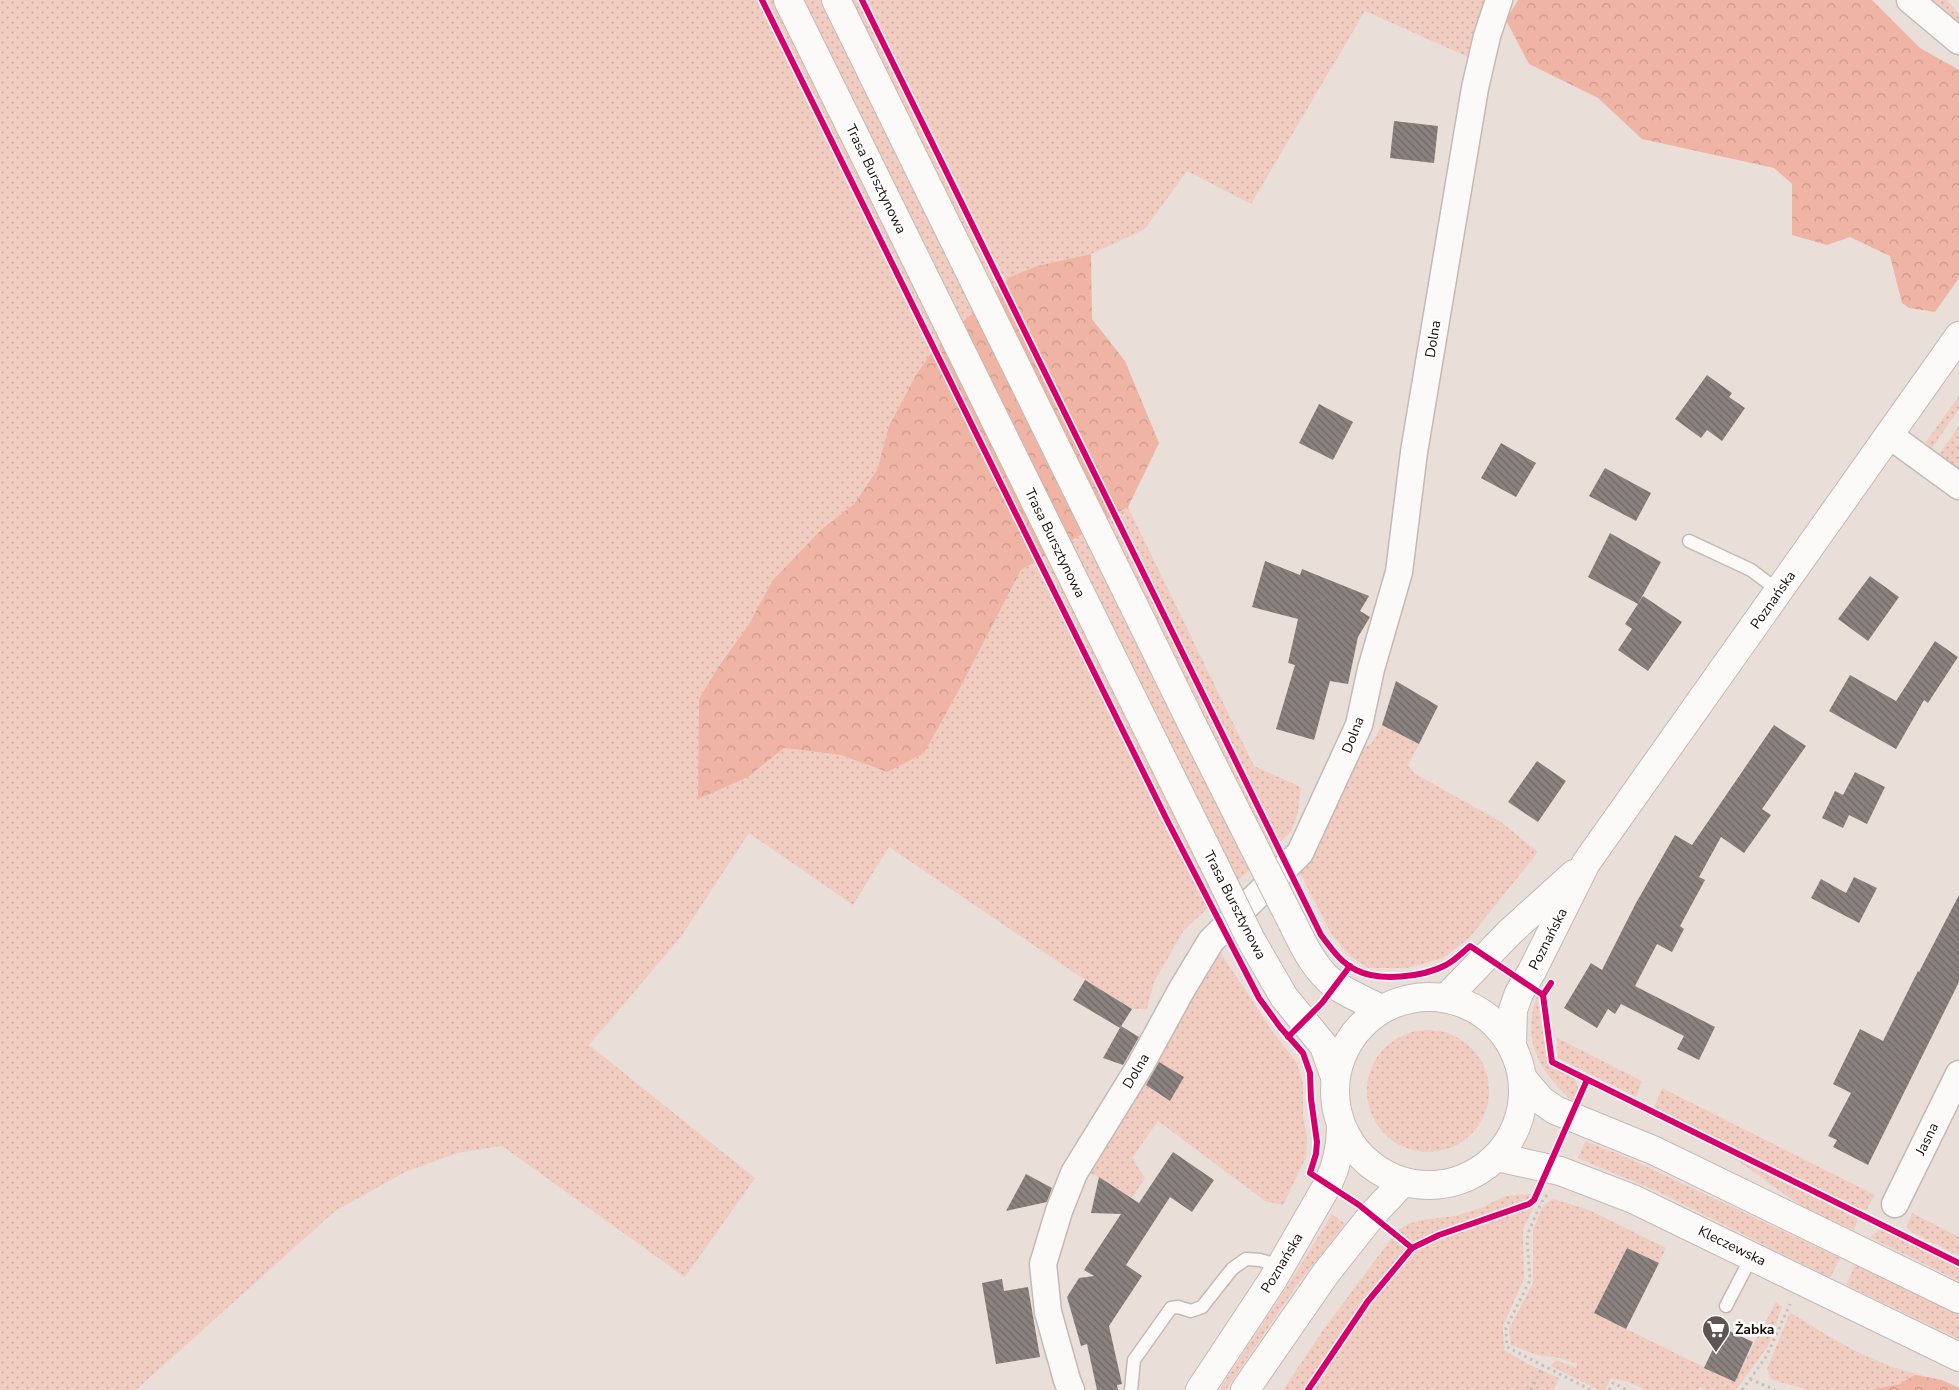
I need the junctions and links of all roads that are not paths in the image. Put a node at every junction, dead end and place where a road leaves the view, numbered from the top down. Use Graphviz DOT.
graph roads {
  1 [pos="788,0"];
  2 [pos="836,0"];
  3 [pos="1499,0"];
  4 [pos="1910,0"];
  5 [pos="1959,41"];
  6 [pos="1959,336"];
  7 [pos="1889,435"];
  8 [pos="1959,486"];
  9 [pos="1690,542"];
  10 [pos="1779,591"];
  11 [pos="1586,863"];
  12 [pos="1447,998"];
  13 [pos="1381,1009"];
  14 [pos="1512,1046"];
  15 [pos="1959,1074"];
  16 [pos="1335,1077"];
  17 [pos="1523,1079"];
  18 [pos="1341,1127"];
  19 [pos="1496,1157"];
  20 [pos="1403,1182"];
  21 [pos="1895,1204"];
  22 [pos="1752,1256"];
  23 [pos="1281,1266"];
  24 [pos="1959,1299"];
  25 [pos="1726,1306"];
  26 [pos="1959,1357"];
  27 [pos="1071,1390"];
  28 [pos="1131,1390"];
  29 [pos="1200,1390"];
  30 [pos="1245,1390"];
  1 -- 16 [label="main road, Trasa Bursztynowa, bridge"];
  2 -- 13 [label="main road, bridge"];
  3 -- 27 [label="street, Dolna"];
  4 -- 5 [label="street"];
  6 -- 7 [label="main road, Poznańska"];
  7 -- 8 [label="street"];
  7 -- 10 [label="main road, Poznańska"];
  9 -- 10 [label="lane"];
  10 -- 11 [label="main road, Poznańska"];
  11 -- 12 [label="main road, Poznańska"];
  11 -- 14 [label="main road, Poznańska"];
  12 -- 13 [label="main road"];
  12 -- 14 [label="main road"];
  13 -- 16 [label="main road"];
  14 -- 17 [label="main road"];
  15 -- 21 [label="street, Jasna"];
  16 -- 18 [label="main road"];
  17 -- 19 [label="main road"];
  17 -- 24 [label="main road"];
  18 -- 20 [label="main road"];
  18 -- 23 [label="main road, Poznańska"];
  19 -- 20 [label="main road"];
  19 -- 22 [label="main road, Kleczewska"];
  20 -- 30 [label="main road"];
  22 -- 25 [label="lane"];
  22 -- 26 [label="main road, Kleczewska"];
  23 -- 28 [label="lane"];
  23 -- 29 [label="main road, Poznańska"];
}
